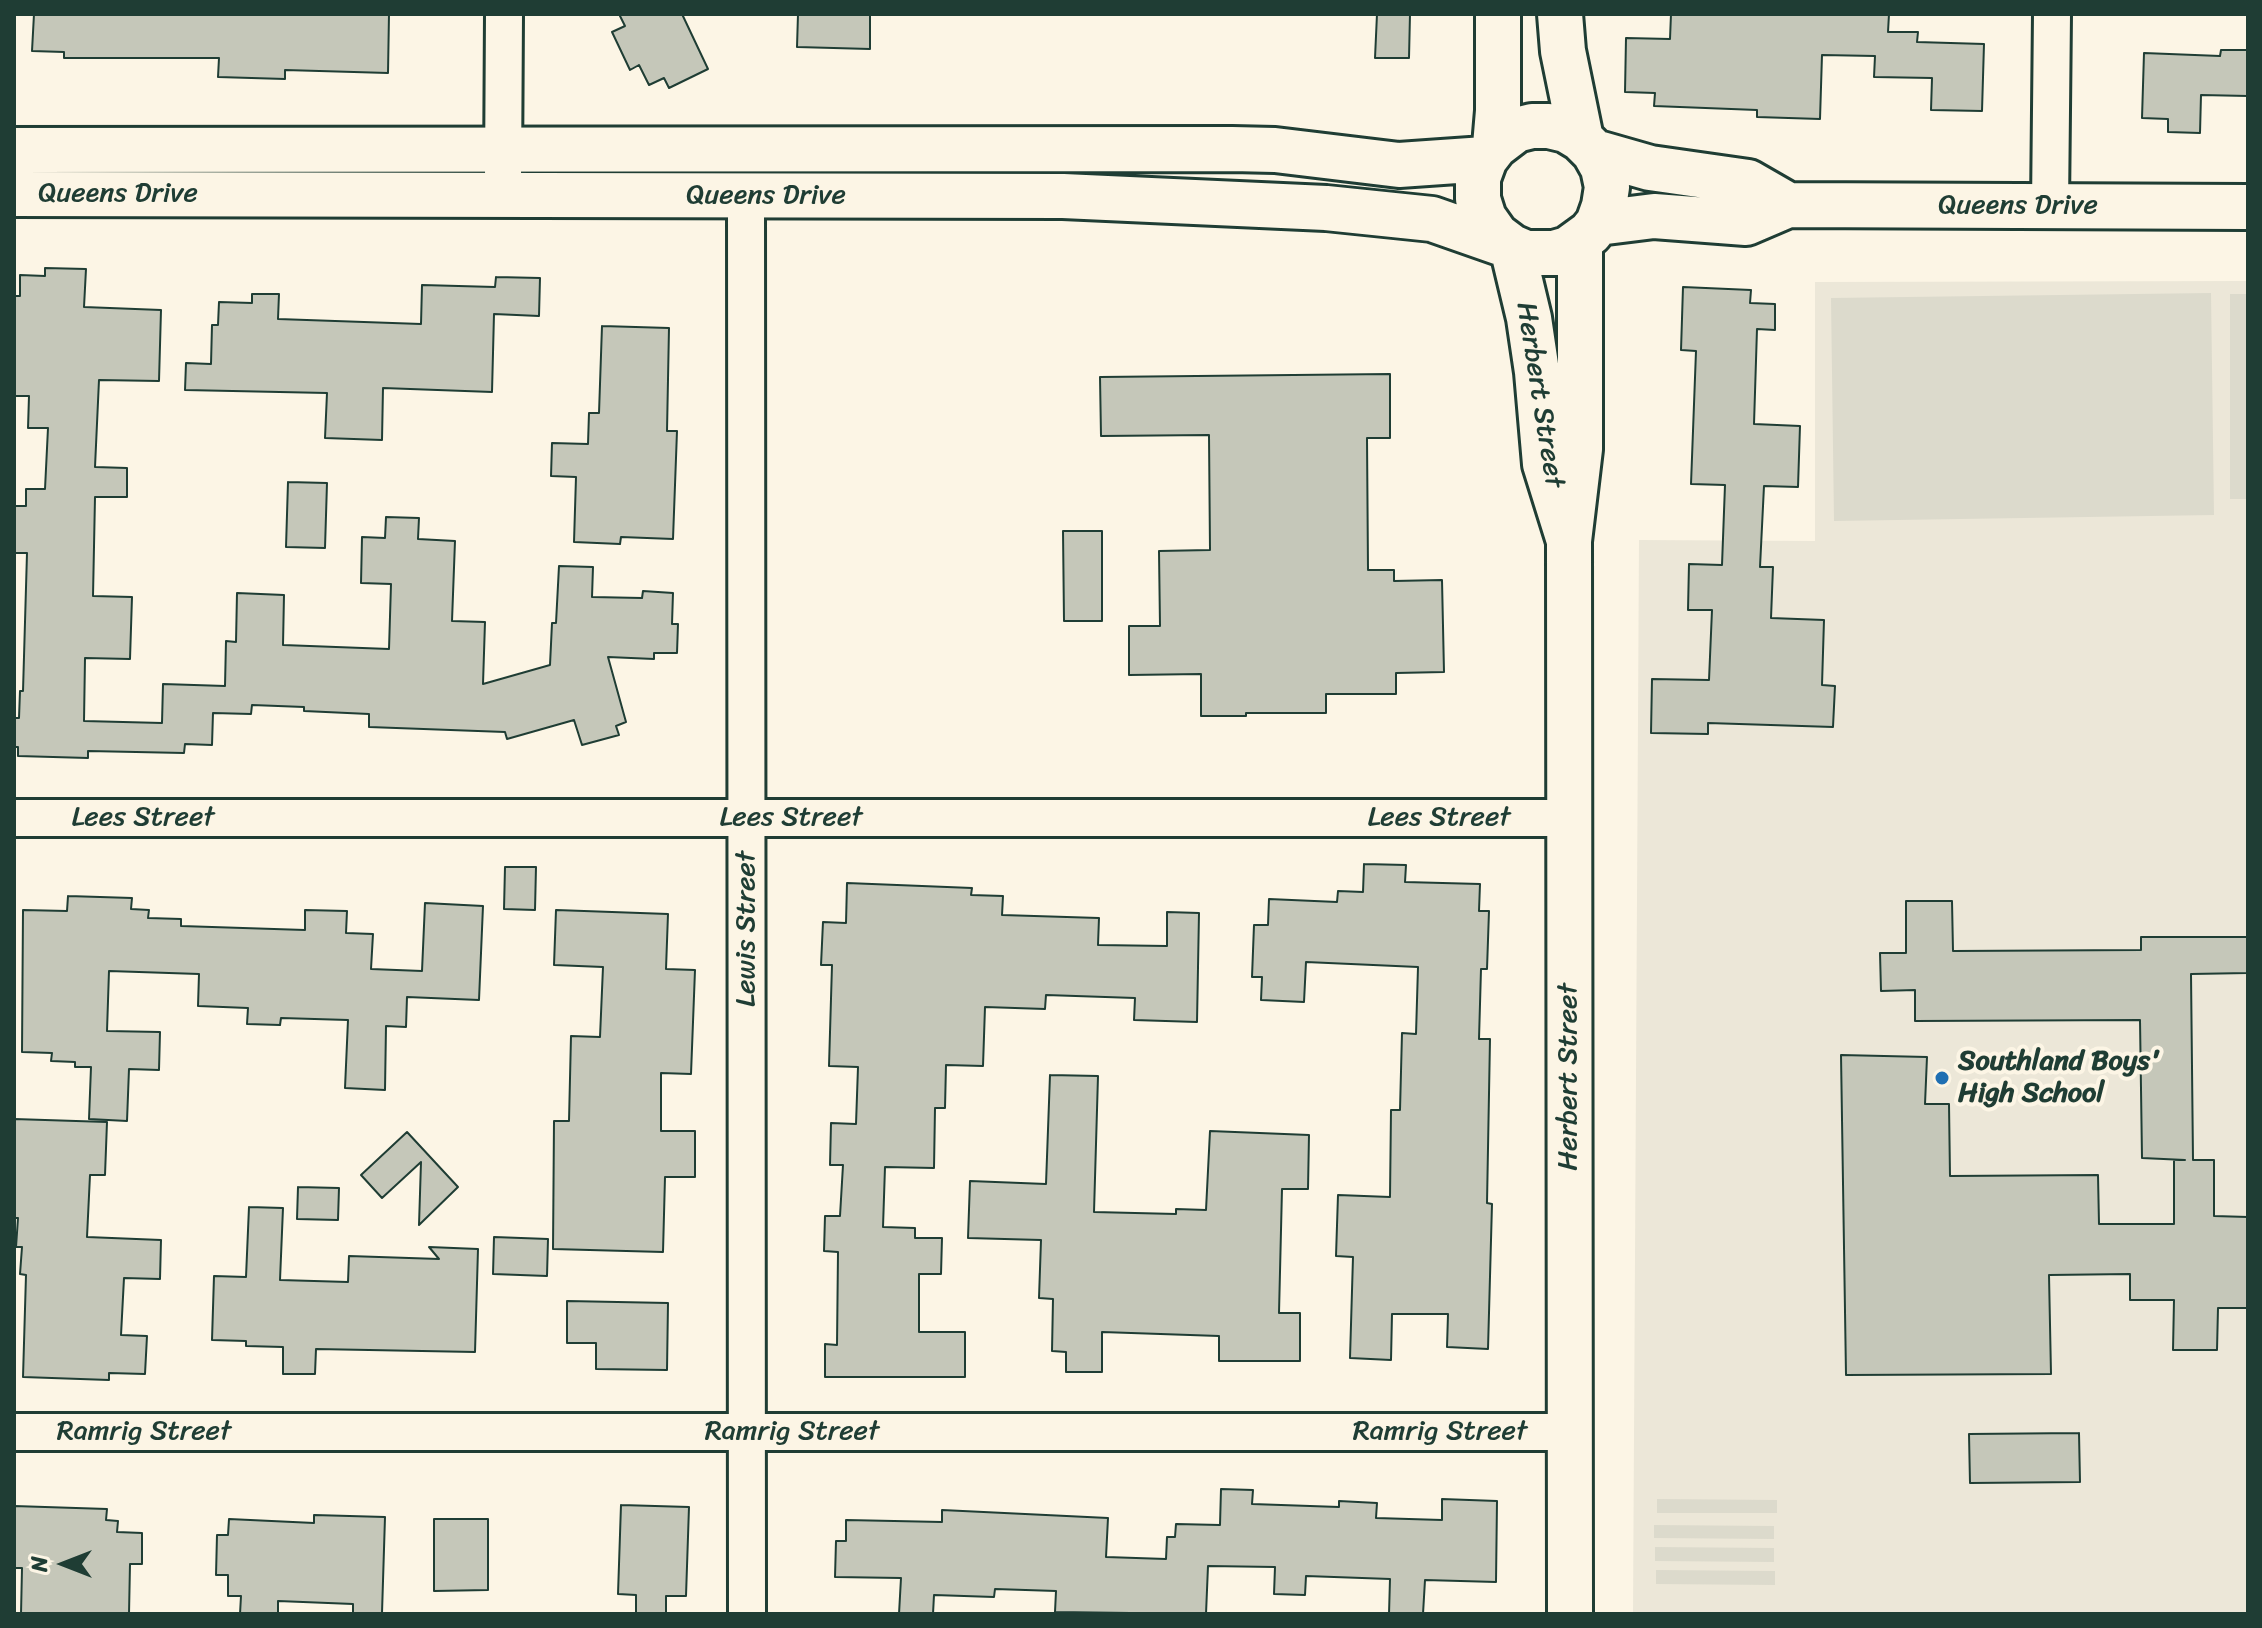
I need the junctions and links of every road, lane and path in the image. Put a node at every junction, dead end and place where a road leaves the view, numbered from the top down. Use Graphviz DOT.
graph roads {
  1 [pos="504,14"];
  2 [pos="1498,14"];
  3 [pos="1560,14"];
  4 [pos="2052,14"];
  5 [pos="1588,145"];
  6 [pos="14,150"];
  7 [pos="503,150"];
  8 [pos="1490,153"];
  9 [pos="14,194"];
  10 [pos="503,195"];
  11 [pos="746,196"];
  12 [pos="1788,205"];
  13 [pos="2050,206"];
  14 [pos="2248,207"];
  15 [pos="1589,232"];
  16 [pos="1512,247"];
  17 [pos="1569,541"];
  18 [pos="14,818"];
  19 [pos="747,818"];
  20 [pos="1569,818"];
  21 [pos="14,1432"];
  22 [pos="747,1432"];
  23 [pos="1570,1432"];
  24 [pos="747,1614"];
  25 [pos="1570,1614"];
  1 -- 7 [label="street"];
  2 -- 8 [label="main road"];
  3 -- 5 [label="main road, Herbert Street"];
  4 -- 13 [label="street"];
  5 -- 8 [label="main road"];
  5 -- 12 [label="main road, Queens Drive"];
  5 -- 15 [label="main road, Herbert Street"];
  6 -- 7 [label="main road, Queens Drive"];
  7 -- 8 [label="main road, Queens Drive"];
  7 -- 10 [label="street"];
  8 -- 16 [label="main road"];
  9 -- 10 [label="main road, Queens Drive"];
  10 -- 11 [label="main road, Queens Drive"];
  11 -- 16 [label="main road, Queens Drive"];
  11 -- 19 [label="street, Lewis Street"];
  12 -- 13 [label="main road, Queens Drive"];
  12 -- 15 [label="main road, Queens Drive"];
  13 -- 14 [label="main road, Queens Drive"];
  15 -- 16 [label="main road"];
  15 -- 17 [label="main road, Herbert Street"];
  16 -- 17 [label="main road, Herbert Street"];
  17 -- 20 [label="main road, Herbert Street"];
  18 -- 19 [label="street, Lees Street"];
  19 -- 20 [label="street, Lees Street"];
  19 -- 22 [label="street, Lewis Street"];
  20 -- 23 [label="main road, Herbert Street"];
  21 -- 22 [label="street, Ramrig Street"];
  22 -- 23 [label="street, Ramrig Street"];
  22 -- 24 [label="street, Lewis Street"];
  23 -- 25 [label="main road, Herbert Street"];
}
